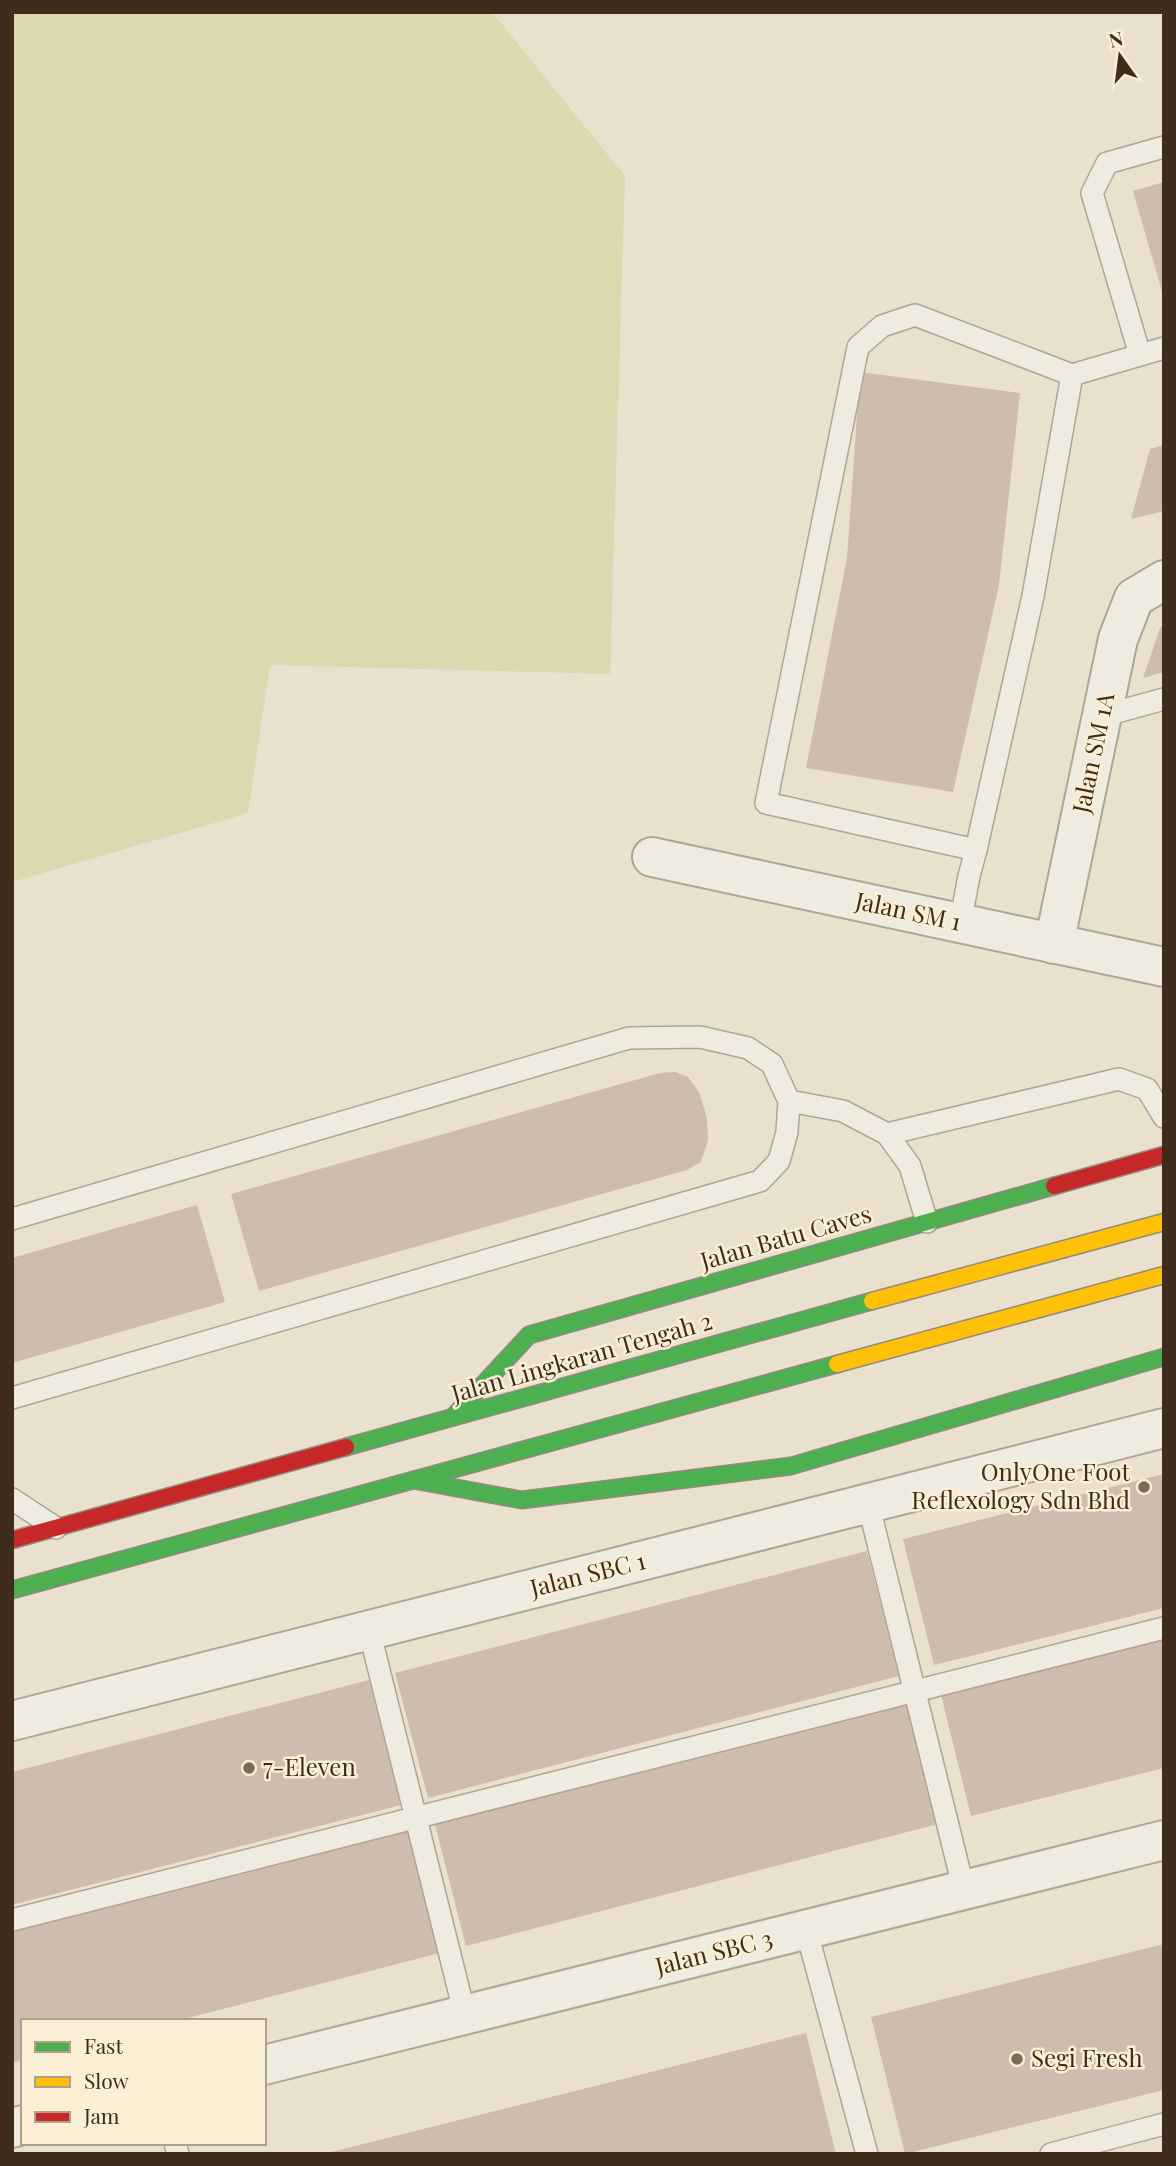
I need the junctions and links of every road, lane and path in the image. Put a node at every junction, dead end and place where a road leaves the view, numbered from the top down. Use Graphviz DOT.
graph roads {
  1 [pos="1164,147"];
  2 [pos="1164,348"];
  3 [pos="1140,355"];
  4 [pos="1073,375"];
  5 [pos="1164,580"];
  6 [pos="1164,699"];
  7 [pos="1102,716"];
  8 [pos="976,850"];
  9 [pos="652,857"];
  10 [pos="960,924"];
  11 [pos="1054,944"];
  12 [pos="1164,967"];
  13 [pos="789,1101"];
  14 [pos="1164,1117"];
  15 [pos="887,1134"];
  16 [pos="1164,1155"];
  17 [pos="12,1219"];
  18 [pos="927,1222"];
  19 [pos="1164,1222"];
  20 [pos="1164,1275"];
  21 [pos="1164,1357"];
  22 [pos="12,1398"];
  23 [pos="453,1418"];
  24 [pos="1164,1428"];
  25 [pos="413,1480"];
  26 [pos="12,1499"];
  27 [pos="868,1503"];
  28 [pos="56,1528"];
  29 [pos="12,1540"];
  30 [pos="12,1590"];
  31 [pos="1164,1628"];
  32 [pos="369,1630"];
  33 [pos="915,1691"];
  34 [pos="12,1721"];
  35 [pos="416,1818"];
  36 [pos="1164,1840"];
  37 [pos="964,1890"];
  38 [pos="12,1920"];
  39 [pos="806,1929"];
  40 [pos="465,2015"];
  41 [pos="266,2065"];
  42 [pos="1164,2124"];
  43 [pos="867,2154"];
  44 [pos="1051,2154"];
  1 -- 3 [label="lane"];
  2 -- 3 [label="lane"];
  3 -- 4 [label="lane"];
  4 -- 8 [label="lane"];
  4 -- 8 [label="lane"];
  5 -- 7 [label="street, Jalan SM 1A"];
  6 -- 7 [label="lane"];
  7 -- 11 [label="street, Jalan SM 1A"];
  8 -- 10 [label="lane"];
  9 -- 10 [label="street, Jalan SM 1"];
  10 -- 11 [label="street, Jalan SM 1"];
  11 -- 12 [label="street, Jalan SM 1"];
  13 -- 15 [label="lane"];
  13 -- 17 [label="lane"];
  13 -- 22 [label="lane"];
  14 -- 15 [label="lane"];
  15 -- 18 [label="lane"];
  16 -- 18 [label="main road, Jalan Batu Caves"];
  18 -- 23 [label="main road, Jalan Batu Caves"];
  19 -- 23 [label="main road, Jalan Lingkaran Tengah 2"];
  20 -- 25 [label="main road"];
  21 -- 25 [label="main road"];
  23 -- 28 [label="main road, Jalan Lingkaran Tengah 2"];
  24 -- 27 [label="street, Jalan SBC 1"];
  25 -- 30 [label="main road"];
  26 -- 28 [label="lane"];
  27 -- 32 [label="street, Jalan SBC 1"];
  27 -- 33 [label="lane"];
  28 -- 29 [label="main road, Jalan Lingkaran Tengah 2"];
  31 -- 33 [label="lane"];
  32 -- 34 [label="street, Jalan SBC 1"];
  32 -- 35 [label="lane"];
  33 -- 35 [label="lane"];
  33 -- 37 [label="lane"];
  35 -- 38 [label="lane"];
  35 -- 40 [label="lane"];
  36 -- 37 [label="street, Jalan SBC 3"];
  37 -- 39 [label="street, Jalan SBC 3"];
  39 -- 40 [label="street, Jalan SBC 3"];
  39 -- 43 [label="lane"];
  40 -- 41 [label="street, Jalan SBC 3"];
  42 -- 44 [label="lane"];
}
